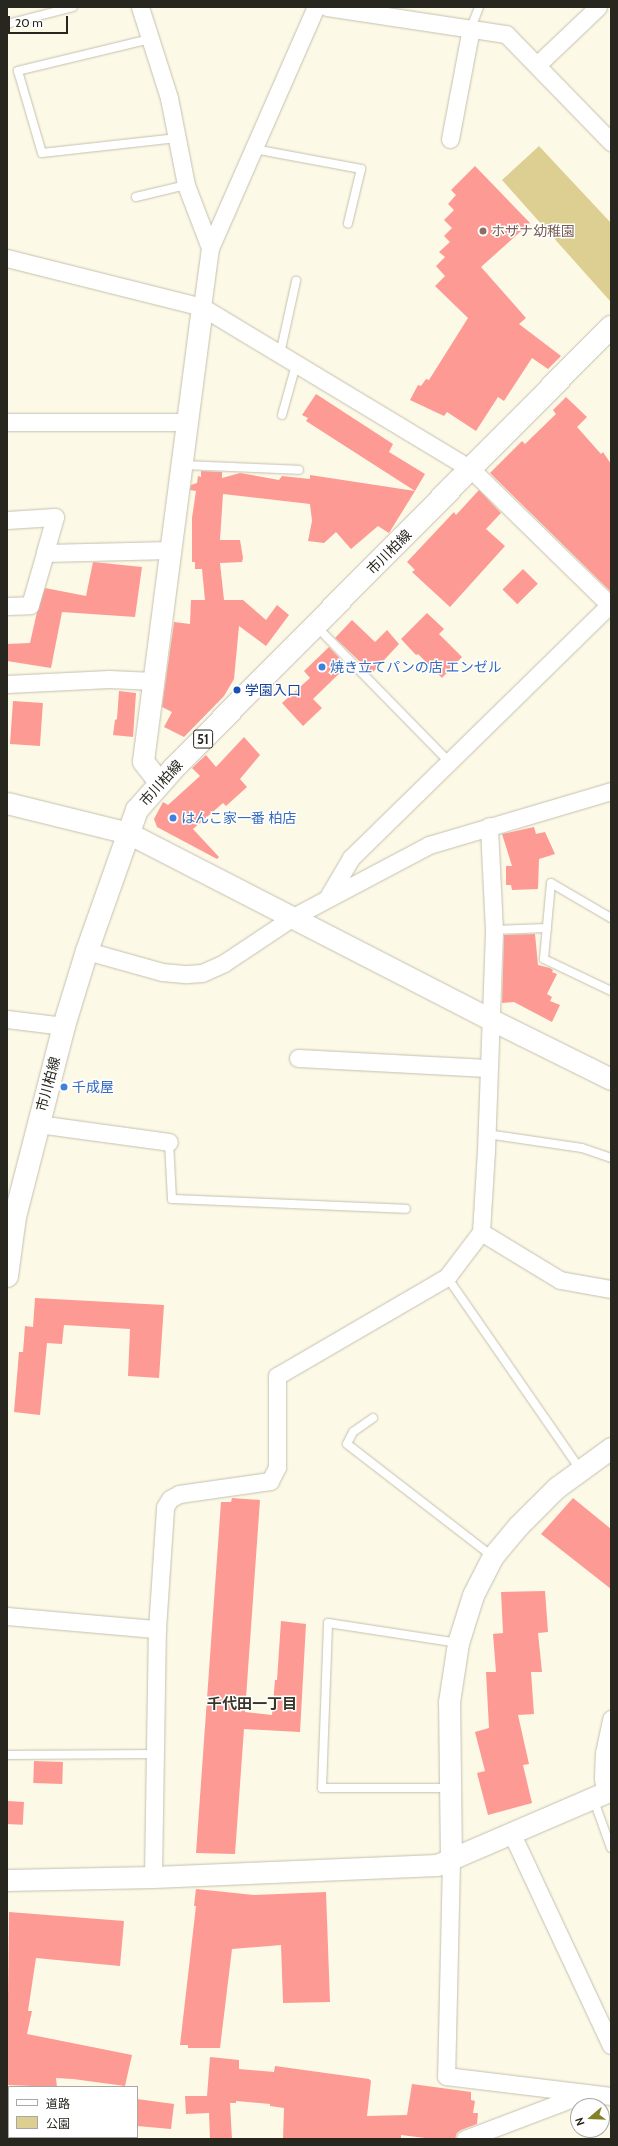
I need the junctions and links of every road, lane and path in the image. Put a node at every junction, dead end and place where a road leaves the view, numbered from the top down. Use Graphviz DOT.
graph roads {
  1 [pos="72,7"];
  2 [pos="140,7"];
  3 [pos="316,7"];
  4 [pos="326,7"];
  5 [pos="479,7"];
  6 [pos="598,7"];
  7 [pos="7,24"];
  8 [pos="472,28"];
  9 [pos="150,38"];
  10 [pos="537,66"];
  11 [pos="176,138"];
  12 [pos="450,139"];
  13 [pos="611,142"];
  14 [pos="254,149"];
  15 [pos="186,185"];
  16 [pos="136,197"];
  17 [pos="348,224"];
  18 [pos="210,248"];
  19 [pos="7,258"];
  20 [pos="296,281"];
  21 [pos="202,307"];
  22 [pos="611,327"];
  23 [pos="280,355"];
  24 [pos="296,365"];
  25 [pos="282,415"];
  26 [pos="7,422"];
  27 [pos="188,422"];
  28 [pos="182,465"];
  29 [pos="471,469"];
  30 [pos="299,470"];
  31 [pos="7,520"];
  32 [pos="171,550"];
  33 [pos="45,553"];
  34 [pos="610,605"];
  35 [pos="7,606"];
  36 [pos="316,626"];
  37 [pos="154,681"];
  38 [pos="7,684"];
  39 [pos="448,761"];
  40 [pos="160,783"];
  41 [pos="611,791"];
  42 [pos="7,803"];
  43 [pos="489,826"];
  44 [pos="128,833"];
  45 [pos="328,898"];
  46 [pos="293,917"];
  47 [pos="611,918"];
  48 [pos="547,928"];
  49 [pos="494,930"];
  50 [pos="87,951"];
  51 [pos="611,991"];
  52 [pos="7,1019"];
  53 [pos="490,1019"];
  54 [pos="64,1026"];
  55 [pos="298,1058"];
  56 [pos="488,1068"];
  57 [pos="611,1079"];
  58 [pos="38,1124"];
  59 [pos="487,1134"];
  60 [pos="169,1142"];
  61 [pos="611,1158"];
  62 [pos="406,1209"];
  63 [pos="481,1232"];
  64 [pos="7,1276"];
  65 [pos="447,1277"];
  66 [pos="611,1289"];
  67 [pos="373,1418"];
  68 [pos="611,1448"];
  69 [pos="581,1470"];
  70 [pos="492,1556"];
  71 [pos="7,1616"];
  72 [pos="157,1629"];
  73 [pos="458,1643"];
  74 [pos="611,1719"];
  75 [pos="155,1754"];
  76 [pos="7,1755"];
  77 [pos="450,1788"];
  78 [pos="603,1793"];
  79 [pos="511,1832"];
  80 [pos="611,1848"];
  81 [pos="451,1861"];
  82 [pos="153,1877"];
  83 [pos="7,1880"];
  84 [pos="611,2045"];
  85 [pos="584,2094"];
  86 [pos="611,2096"];
  87 [pos="464,2139"];
  1 -- 7 [label="lane"];
  2 -- 9 [label="street"];
  3 -- 14 [label="street"];
  4 -- 8 [label="street"];
  5 -- 8 [label="lane"];
  6 -- 10 [label="street"];
  8 -- 10 [label="street"];
  8 -- 12 [label="street"];
  9 -- 11 [label="street"];
  9 -- 11 [label="lane"];
  10 -- 13 [label="street"];
  11 -- 15 [label="street"];
  14 -- 17 [label="lane"];
  14 -- 18 [label="street"];
  15 -- 16 [label="lane"];
  15 -- 18 [label="street"];
  18 -- 21 [label="street"];
  19 -- 21 [label="street"];
  20 -- 23 [label="lane"];
  21 -- 23 [label="street"];
  21 -- 27 [label="street"];
  22 -- 29 [label="main road, 市川柏線 / 51"];
  23 -- 24 [label="street"];
  24 -- 25 [label="lane"];
  24 -- 29 [label="street"];
  26 -- 27 [label="street"];
  27 -- 28 [label="street"];
  28 -- 30 [label="lane"];
  28 -- 32 [label="street"];
  29 -- 34 [label="street"];
  29 -- 36 [label="main road, 市川柏線 / 51"];
  31 -- 33 [label="street"];
  32 -- 33 [label="street"];
  32 -- 37 [label="street"];
  33 -- 35 [label="street"];
  34 -- 39 [label="street"];
  36 -- 39 [label="lane"];
  36 -- 40 [label="main road, 市川柏線 / 51"];
  37 -- 38 [label="street"];
  37 -- 40 [label="street"];
  39 -- 45 [label="street"];
  40 -- 44 [label="main road, 市川柏線 / 51"];
  41 -- 43 [label="street"];
  42 -- 44 [label="street"];
  43 -- 45 [label="street"];
  43 -- 49 [label="street"];
  44 -- 46 [label="street"];
  44 -- 50 [label="main road, 市川柏線 / 51"];
  45 -- 46 [label="street"];
  46 -- 50 [label="street"];
  46 -- 53 [label="street"];
  47 -- 48 [label="lane"];
  48 -- 49 [label="lane"];
  48 -- 51 [label="lane"];
  49 -- 53 [label="street"];
  50 -- 54 [label="main road, 市川柏線 / 51"];
  52 -- 54 [label="street"];
  53 -- 56 [label="street"];
  53 -- 57 [label="street"];
  54 -- 58 [label="main road, 市川柏線 / 51"];
  55 -- 56 [label="street"];
  56 -- 59 [label="street"];
  58 -- 60 [label="street"];
  58 -- 64 [label="main road, 市川柏線 / 51"];
  59 -- 61 [label="lane"];
  59 -- 63 [label="street"];
  60 -- 62 [label="lane"];
  63 -- 65 [label="street"];
  63 -- 66 [label="street"];
  65 -- 69 [label="lane"];
  65 -- 72 [label="street"];
  67 -- 70 [label="lane"];
  68 -- 69 [label="street"];
  69 -- 70 [label="street"];
  70 -- 73 [label="street"];
  71 -- 72 [label="street"];
  72 -- 75 [label="street"];
  73 -- 77 [label="street"];
  73 -- 77 [label="lane"];
  74 -- 78 [label="street"];
  75 -- 76 [label="lane"];
  75 -- 82 [label="street"];
  77 -- 81 [label="street"];
  78 -- 79 [label="street"];
  78 -- 80 [label="lane"];
  79 -- 81 [label="street"];
  79 -- 84 [label="street"];
  81 -- 82 [label="street"];
  81 -- 85 [label="street"];
  82 -- 83 [label="street"];
  85 -- 86 [label="street"];
  85 -- 87 [label="street"];
}
